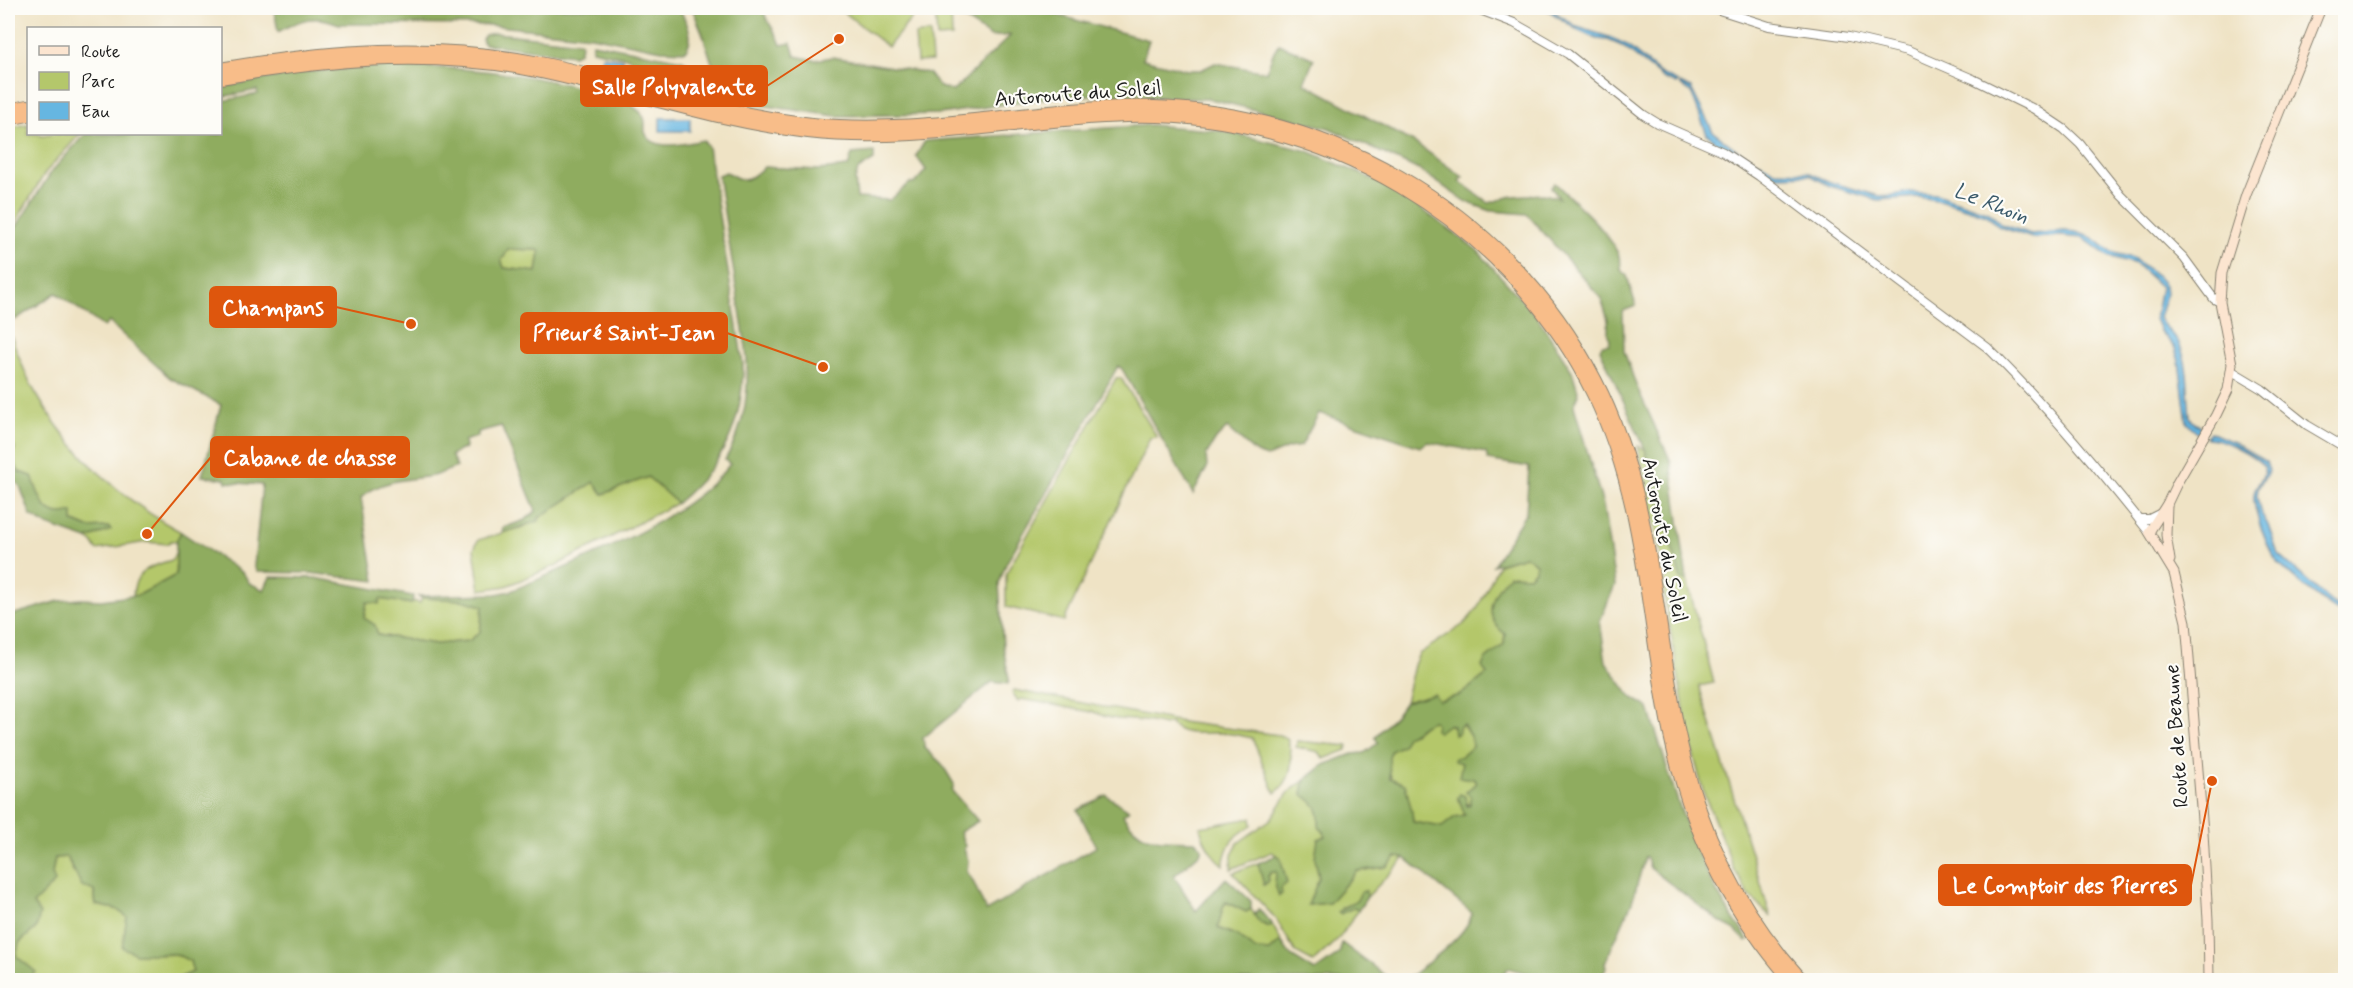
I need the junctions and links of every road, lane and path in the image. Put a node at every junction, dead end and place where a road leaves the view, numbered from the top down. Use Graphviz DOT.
graph roads {
  1 [pos="1475,8"];
  2 [pos="1713,8"];
  3 [pos="2321,8"];
  4 [pos="222,69"];
  5 [pos="222,78"];
  6 [pos="27,106"];
  7 [pos="700,106"];
  8 [pos="8,110"];
  9 [pos="714,110"];
  10 [pos="27,115"];
  11 [pos="8,118"];
  12 [pos="2220,302"];
  13 [pos="2232,371"];
  14 [pos="2346,448"];
  15 [pos="2167,504"];
  16 [pos="2161,513"];
  17 [pos="2139,519"];
  18 [pos="2166,527"];
  19 [pos="2150,534"];
  20 [pos="2170,565"];
  21 [pos="1791,981"];
  22 [pos="1802,981"];
  23 [pos="2209,981"];
  1 -- 17 [label="street"];
  2 -- 12 [label="street"];
  3 -- 12 [label="main road"];
  4 -- 7 [label="highway, Autoroute du Soleil"];
  5 -- 7 [label="highway, Autoroute du Soleil"];
  6 -- 8 [label="highway"];
  7 -- 9 [label="highway, Autoroute du Soleil"];
  9 -- 21 [label="highway, Autoroute du Soleil"];
  9 -- 22 [label="highway, Autoroute du Soleil"];
  10 -- 11 [label="highway"];
  12 -- 13 [label="main road"];
  13 -- 14 [label="street"];
  13 -- 15 [label="main road"];
  15 -- 16 [label="main road"];
  15 -- 18 [label="main road"];
  16 -- 17 [label="street"];
  16 -- 19 [label="main road"];
  17 -- 19 [label="street"];
  18 -- 19 [label="main road"];
  18 -- 20 [label="main road"];
  19 -- 20 [label="main road, Route de Beaune"];
  20 -- 23 [label="main road, Route de Beaune"];
}
